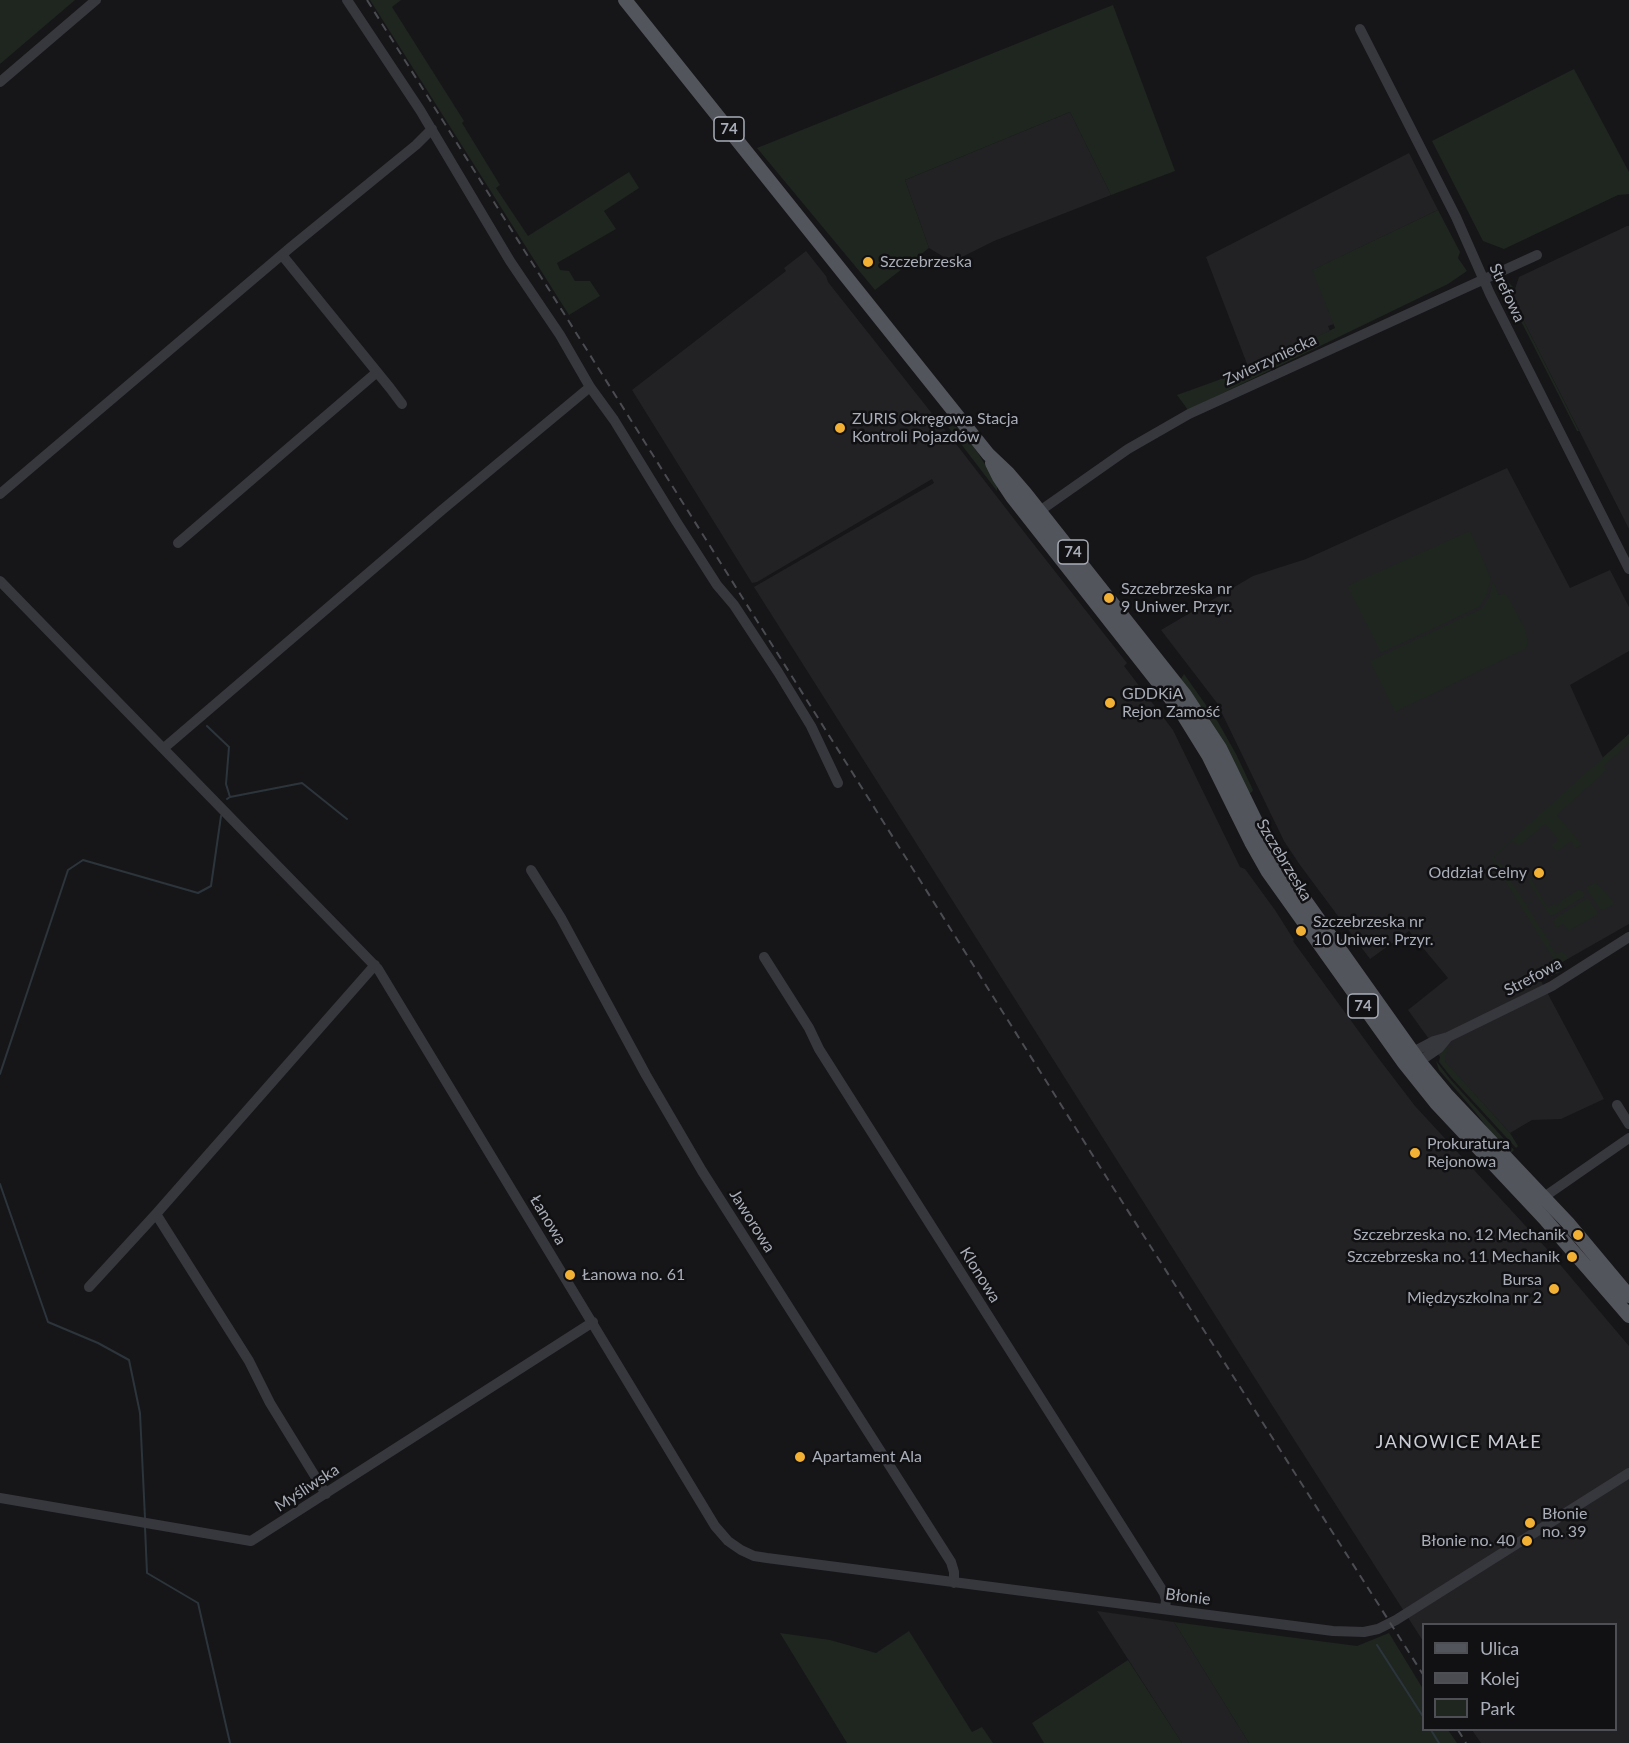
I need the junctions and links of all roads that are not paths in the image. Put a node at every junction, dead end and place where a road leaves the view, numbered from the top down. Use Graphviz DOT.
graph roads {
  1 [pos="96,0"];
  2 [pos="347,0"];
  3 [pos="625,0"];
  4 [pos="1360,29"];
  5 [pos="0,82"];
  6 [pos="432,129"];
  7 [pos="282,255"];
  8 [pos="1537,255"];
  9 [pos="1483,279"];
  10 [pos="377,372"];
  11 [pos="590,387"];
  12 [pos="402,404"];
  13 [pos="0,494"];
  14 [pos="1035,515"];
  15 [pos="177,543"];
  16 [pos="1629,569"];
  17 [pos="0,580"];
  18 [pos="164,748"];
  19 [pos="838,783"];
  20 [pos="531,870"];
  21 [pos="1629,937"];
  22 [pos="764,957"];
  23 [pos="375,965"];
  24 [pos="1412,1059"];
  25 [pos="1617,1105"];
  26 [pos="1629,1124"];
  27 [pos="1629,1138"];
  28 [pos="1544,1197"];
  29 [pos="156,1214"];
  30 [pos="89,1287"];
  31 [pos="1629,1296"];
  32 [pos="1629,1316"];
  33 [pos="593,1323"];
  34 [pos="1629,1473"];
  35 [pos="326,1494"];
  36 [pos="0,1497"];
  37 [pos="713,1522"];
  38 [pos="954,1583"];
  39 [pos="1165,1609"];
  1 -- 5 [label="street"];
  2 -- 6 [label="street"];
  3 -- 14 [label="main road, Szczebrzeska / 74"];
  4 -- 9 [label="street, Strefowa"];
  6 -- 7 [label="street"];
  6 -- 11 [label="street"];
  7 -- 10 [label="street"];
  7 -- 13 [label="street"];
  8 -- 9 [label="street, Zwierzyniecka"];
  9 -- 14 [label="street, Zwierzyniecka"];
  9 -- 16 [label="street, Strefowa"];
  10 -- 12 [label="street"];
  10 -- 15 [label="street"];
  11 -- 18 [label="street"];
  11 -- 19 [label="street"];
  14 -- 24 [label="main road, Szczebrzeska / 74"];
  17 -- 18 [label="street, Łanowa"];
  18 -- 23 [label="street, Łanowa"];
  20 -- 38 [label="street, Jaworowa"];
  21 -- 24 [label="street, Strefowa"];
  22 -- 39 [label="street, Klonowa"];
  23 -- 29 [label="street"];
  23 -- 33 [label="street, Łanowa"];
  24 -- 28 [label="main road, Szczebrzeska / 74"];
  24 -- 32 [label="main road, Szczebrzeska / 74"];
  25 -- 26 [label="street"];
  27 -- 28 [label="street"];
  28 -- 31 [label="main road, Szczebrzeska / 74"];
  29 -- 30 [label="street"];
  29 -- 35 [label="street"];
  33 -- 35 [label="street, Myśliwska"];
  33 -- 37 [label="street, Łanowa"];
  34 -- 39 [label="street, Błonie"];
  35 -- 36 [label="street, Myśliwska"];
  37 -- 38 [label="street, Błonie"];
  38 -- 39 [label="street, Błonie"];
}
